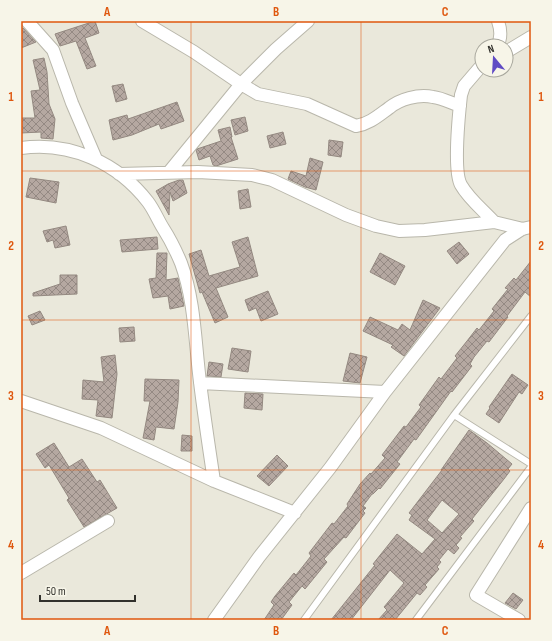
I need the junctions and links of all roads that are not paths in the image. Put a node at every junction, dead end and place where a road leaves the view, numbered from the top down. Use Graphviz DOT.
graph roads {
  1 [pos="27,21"];
  2 [pos="142,21"];
  3 [pos="308,21"];
  4 [pos="498,21"];
  5 [pos="531,37"];
  6 [pos="500,38"];
  7 [pos="514,47"];
  8 [pos="474,75"];
  9 [pos="241,84"];
  10 [pos="460,106"];
  11 [pos="21,148"];
  12 [pos="96,159"];
  13 [pos="169,172"];
  14 [pos="119,174"];
  15 [pos="494,222"];
  16 [pos="527,228"];
  17 [pos="531,316"];
  18 [pos="200,383"];
  19 [pos="385,392"];
  20 [pos="21,401"];
  21 [pos="454,415"];
  22 [pos="531,466"];
  23 [pos="214,481"];
  24 [pos="531,508"];
  25 [pos="295,513"];
  26 [pos="108,521"];
  27 [pos="21,573"];
  28 [pos="214,620"];
  29 [pos="304,620"];
  30 [pos="416,620"];
  31 [pos="519,620"];
  1 -- 12 [label="street"];
  2 -- 9 [label="street"];
  3 -- 9 [label="street"];
  4 -- 6 [label="street"];
  5 -- 7 [label="street"];
  8 -- 10 [label="street"];
  9 -- 10 [label="street"];
  9 -- 13 [label="street"];
  10 -- 15 [label="street"];
  11 -- 12 [label="street"];
  12 -- 14 [label="street"];
  13 -- 14 [label="street"];
  13 -- 15 [label="street"];
  14 -- 18 [label="street"];
  15 -- 16 [label="street"];
  16 -- 19 [label="street"];
  17 -- 21 [label="lane"];
  18 -- 19 [label="street"];
  18 -- 23 [label="street"];
  19 -- 25 [label="street"];
  20 -- 23 [label="street"];
  21 -- 22 [label="lane"];
  21 -- 29 [label="lane"];
  22 -- 30 [label="lane"];
  23 -- 25 [label="street"];
  24 -- 31 [label="street"];
  25 -- 28 [label="street"];
  26 -- 27 [label="street"];
}
